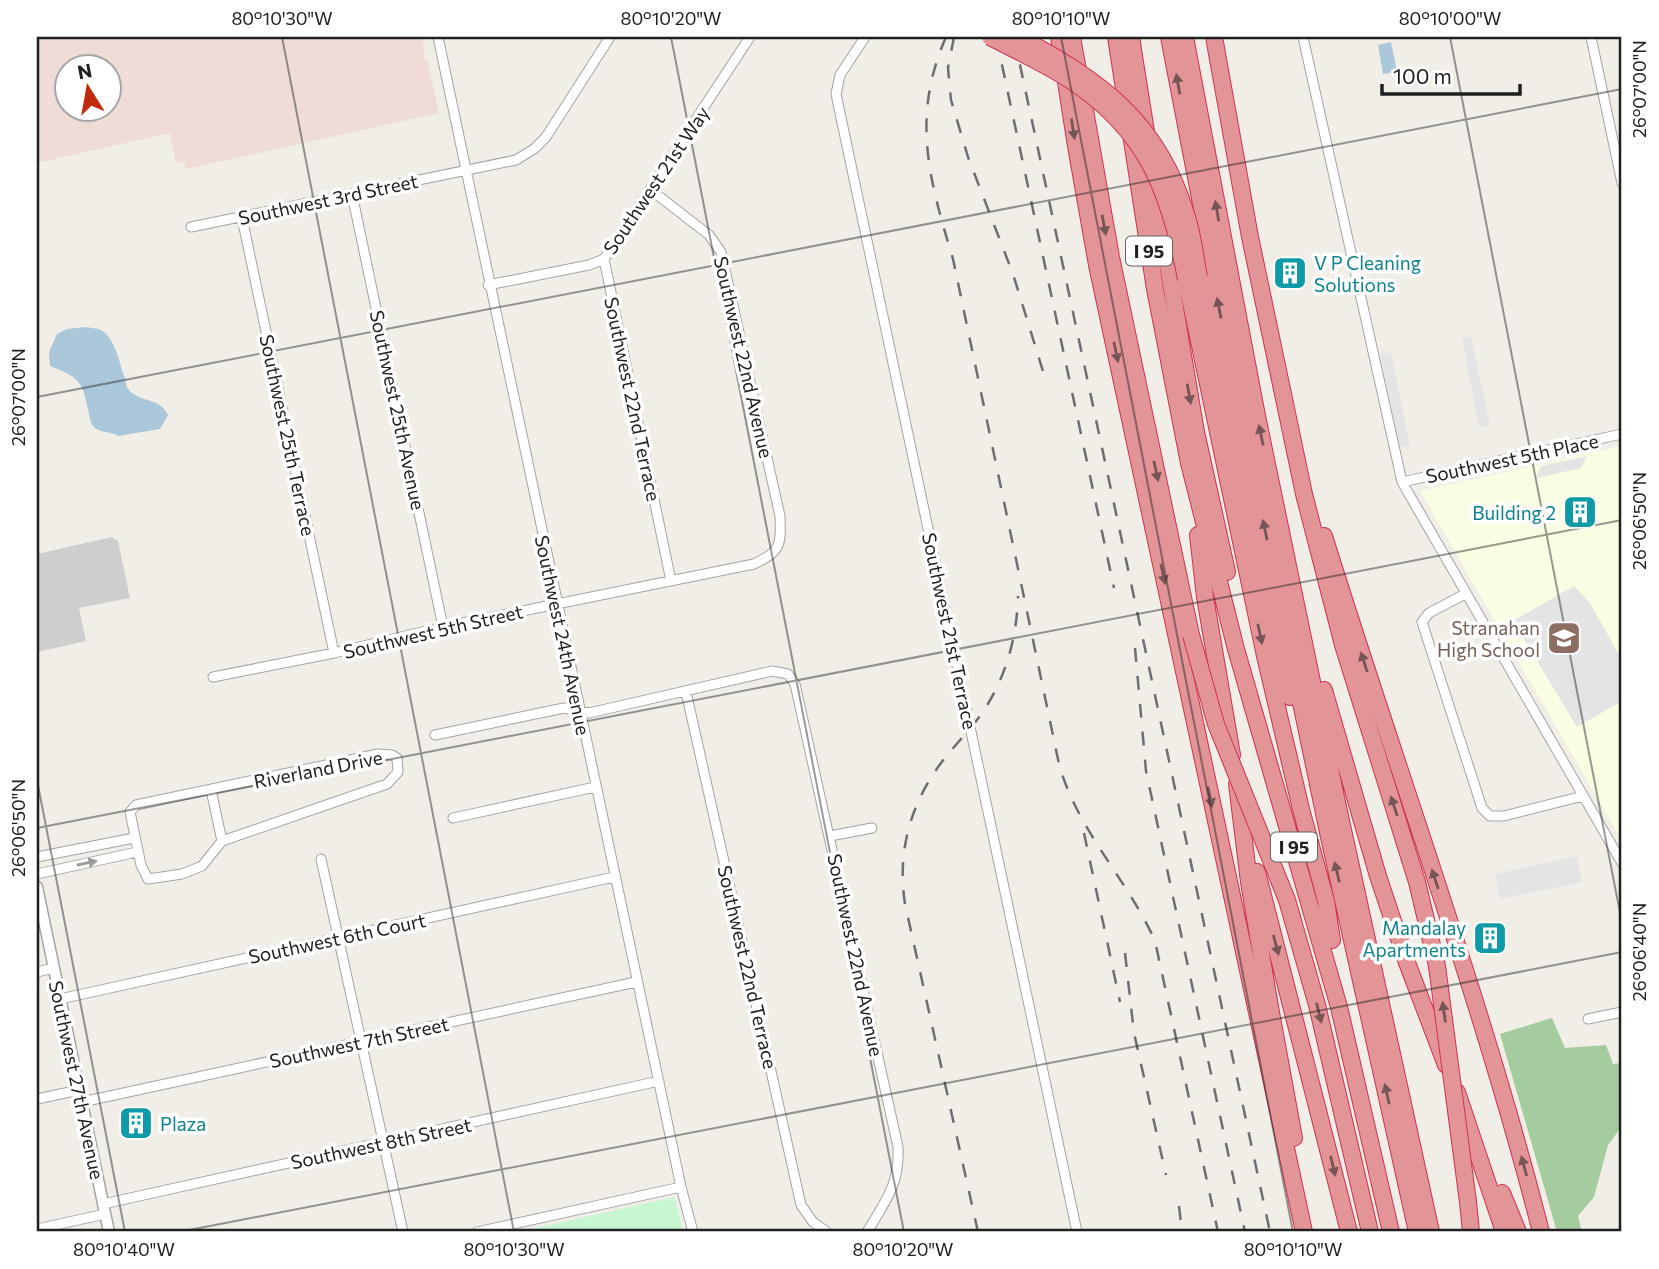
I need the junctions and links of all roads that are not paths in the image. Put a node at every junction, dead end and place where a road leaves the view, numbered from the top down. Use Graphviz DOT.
graph roads {
  1 [pos="438,37"];
  2 [pos="610,37"];
  3 [pos="750,37"];
  4 [pos="865,37"];
  5 [pos="990,37"];
  6 [pos="1018,37"];
  7 [pos="1059,37"];
  8 [pos="1072,37"];
  9 [pos="1116,37"];
  10 [pos="1130,37"];
  11 [pos="1169,37"];
  12 [pos="1185,37"];
  13 [pos="1214,37"];
  14 [pos="1303,37"];
  15 [pos="1591,37"];
  16 [pos="1618,142"];
  17 [pos="465,171"];
  18 [pos="1622,183"];
  19 [pos="651,190"];
  20 [pos="352,194"];
  21 [pos="242,218"];
  22 [pos="191,227"];
  23 [pos="604,259"];
  24 [pos="1193,278"];
  25 [pos="488,285"];
  26 [pos="1284,397"];
  27 [pos="1622,434"];
  28 [pos="1189,463"];
  29 [pos="1402,482"];
  30 [pos="774,554"];
  31 [pos="671,581"];
  32 [pos="1465,594"];
  33 [pos="1296,597"];
  34 [pos="557,604"];
  35 [pos="443,627"];
  36 [pos="334,653"];
  37 [pos="213,677"];
  38 [pos="686,692"];
  39 [pos="579,712"];
  40 [pos="435,735"];
  41 [pos="595,787"];
  42 [pos="211,790"];
  43 [pos="1583,796"];
  44 [pos="1241,808"];
  45 [pos="453,818"];
  46 [pos="872,828"];
  47 [pos="830,836"];
  48 [pos="1329,837"];
  49 [pos="134,838"];
  50 [pos="222,841"];
  51 [pos="137,852"];
  52 [pos="37,857"];
  53 [pos="321,859"];
  54 [pos="1622,863"];
  55 [pos="37,874"];
  56 [pos="614,877"];
  57 [pos="37,887"];
  58 [pos="38,905"];
  59 [pos="338,938"];
  60 [pos="1332,940"];
  61 [pos="54,968"];
  62 [pos="37,972"];
  63 [pos="636,982"];
  64 [pos="60,999"];
  65 [pos="1622,1012"];
  66 [pos="1588,1019"];
  67 [pos="361,1042"];
  68 [pos="659,1081"];
  69 [pos="79,1090"];
  70 [pos="37,1099"];
  71 [pos="82,1102"];
  72 [pos="1465,1111"];
  73 [pos="382,1142"];
  74 [pos="681,1187"];
  75 [pos="104,1209"];
  76 [pos="37,1229"];
  77 [pos="109,1232"];
  78 [pos="403,1232"];
  79 [pos="477,1232"];
  80 [pos="693,1232"];
  81 [pos="827,1232"];
  82 [pos="867,1232"];
  83 [pos="1077,1232"];
  84 [pos="1304,1232"];
  85 [pos="1312,1232"];
  86 [pos="1349,1232"];
  87 [pos="1370,1232"];
  88 [pos="1391,1232"];
  89 [pos="1401,1232"];
  90 [pos="1417,1232"];
  91 [pos="1432,1232"];
  92 [pos="1471,1232"];
  93 [pos="1504,1232"];
  94 [pos="1518,1232"];
  95 [pos="1541,1232"];
  1 -- 17 [label="street, Southwest 24th Avenue"];
  2 -- 17 [label="street"];
  3 -- 19 [label="street, Southwest 21st Way"];
  4 -- 83 [label="street, Southwest 21st Terrace"];
  5 -- 24 [label="highway, bridge"];
  6 -- 24 [label="highway, bridge"];
  7 -- 84 [label="highway, one-way"];
  8 -- 87 [label="highway, one-way, bridge"];
  9 -- 28 [label="highway, I 95"];
  10 -- 60 [label="highway, one-way"];
  48 -- 11 [label="highway, one-way"];
  33 -- 12 [label="highway, I 95, one-way"];
  13 -- 26 [label="highway"];
  14 -- 29 [label="street"];
  15 -- 16 [label="street"];
  16 -- 18 [label="street"];
  17 -- 20 [label="street, Southwest 3rd Street"];
  17 -- 25 [label="street, Southwest 24th Avenue"];
  19 -- 23 [label="street, Southwest 21st Way"];
  19 -- 30 [label="street, Southwest 22nd Avenue"];
  20 -- 21 [label="street, Southwest 3rd Street"];
  20 -- 35 [label="street, Southwest 25th Avenue"];
  21 -- 22 [label="street, Southwest 3rd Street"];
  21 -- 36 [label="street, Southwest 25th Terrace"];
  23 -- 25 [label="street, Southwest 21st Way"];
  23 -- 31 [label="street, Southwest 22nd Terrace"];
  24 -- 48 [label="highway"];
  24 -- 60 [label="highway, one-way"];
  25 -- 34 [label="street, Southwest 24th Avenue"];
  92 -- 26 [label="highway, one-way, bridge"];
  95 -- 26 [label="highway, one-way"];
  27 -- 29 [label="street, Southwest 5th Place"];
  28 -- 44 [label="highway"];
  28 -- 88 [label="highway, I 95"];
  29 -- 32 [label="street"];
  30 -- 31 [label="street, Southwest 5th Street"];
  31 -- 34 [label="street, Southwest 5th Street"];
  32 -- 43 [label="street"];
  32 -- 43 [label="street"];
  33 -- 72 [label="highway"];
  33 -- 91 [label="highway, I 95"];
  34 -- 35 [label="street, Southwest 5th Street"];
  34 -- 39 [label="street, Southwest 24th Avenue"];
  35 -- 36 [label="street, Southwest 5th Street"];
  36 -- 37 [label="street, Southwest 5th Street"];
  38 -- 39 [label="street"];
  38 -- 47 [label="street, Southwest 22nd Avenue"];
  38 -- 81 [label="street, Southwest 22nd Terrace"];
  39 -- 40 [label="street"];
  39 -- 41 [label="street, Southwest 24th Avenue"];
  41 -- 45 [label="street"];
  41 -- 56 [label="street, Southwest 24th Avenue"];
  42 -- 49 [label="street"];
  42 -- 50 [label="street"];
  42 -- 50 [label="street, Riverland Drive"];
  43 -- 54 [label="street"];
  44 -- 85 [label="highway"];
  44 -- 86 [label="highway, one-way"];
  46 -- 47 [label="street"];
  47 -- 82 [label="street, Southwest 22nd Avenue"];
  90 -- 48 [label="highway, one-way"];
  49 -- 51 [label="street, Riverland Drive"];
  49 -- 52 [label="street"];
  50 -- 51 [label="street, Riverland Drive"];
  55 -- 51 [label="street, one-way"];
  53 -- 59 [label="street"];
  56 -- 59 [label="street, Southwest 6th Court"];
  56 -- 63 [label="street, Southwest 24th Avenue"];
  57 -- 58 [label="street, Southwest 27th Avenue"];
  58 -- 61 [label="street, Southwest 27th Avenue"];
  59 -- 64 [label="street, Southwest 6th Court"];
  59 -- 67 [label="street"];
  60 -- 89 [label="highway"];
  61 -- 62 [label="street"];
  61 -- 64 [label="street, Southwest 27th Avenue"];
  63 -- 67 [label="street, Southwest 7th Street"];
  63 -- 68 [label="street, Southwest 24th Avenue"];
  64 -- 69 [label="street, Southwest 27th Avenue"];
  65 -- 66 [label="street"];
  67 -- 71 [label="street, Southwest 7th Street"];
  67 -- 73 [label="street"];
  68 -- 73 [label="street, Southwest 8th Street"];
  68 -- 74 [label="street, Southwest 24th Avenue"];
  69 -- 70 [label="street"];
  69 -- 71 [label="street, Southwest 27th Avenue"];
  71 -- 75 [label="street, Southwest 27th Avenue"];
  72 -- 93 [label="highway"];
  72 -- 94 [label="highway"];
  73 -- 75 [label="street, Southwest 8th Street"];
  73 -- 78 [label="street"];
  74 -- 79 [label="street"];
  74 -- 80 [label="street, Southwest 24th Avenue"];
  75 -- 76 [label="street, Southwest 8th Street"];
  75 -- 77 [label="street, Southwest 27th Avenue"];
}
